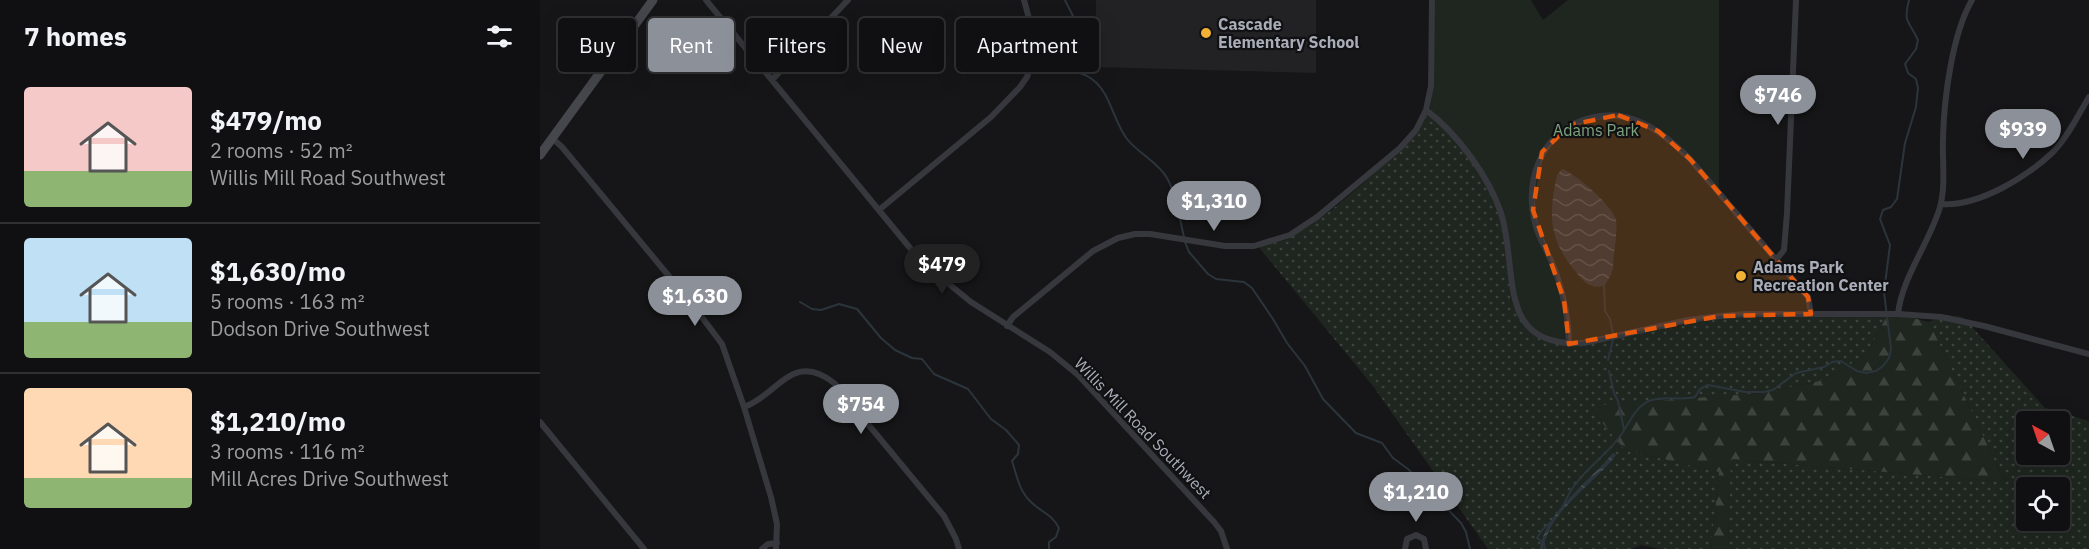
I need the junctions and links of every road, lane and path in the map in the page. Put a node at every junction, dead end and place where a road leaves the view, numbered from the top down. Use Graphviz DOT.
graph roads {
  1 [pos="654,0"];
  2 [pos="706,0"];
  3 [pos="848,0"];
  4 [pos="1024,0"];
  5 [pos="1432,0"];
  6 [pos="1796,0"];
  7 [pos="1972,0"];
  8 [pos="772,80"];
  9 [pos="2089,97"];
  10 [pos="1426,110"];
  11 [pos="552,138"];
  12 [pos="540,155"];
  13 [pos="1941,204"];
  14 [pos="879,210"];
  15 [pos="1776,260"];
  16 [pos="1811,314"];
  17 [pos="1898,314"];
  18 [pos="1007,326"];
  19 [pos="1569,344"];
  20 [pos="2089,354"];
  21 [pos="744,407"];
  22 [pos="540,422"];
  23 [pos="776,546"];
  24 [pos="644,549"];
  25 [pos="762,549"];
  26 [pos="959,549"];
  27 [pos="1227,549"];
  28 [pos="1405,549"];
  29 [pos="1426,549"];
  1 -- 11 [label="main road"];
  2 -- 8 [label="street, Willis Mill Road Southwest"];
  3 -- 8 [label="street"];
  4 -- 14 [label="street"];
  5 -- 10 [label="street"];
  6 -- 15 [label="street"];
  7 -- 13 [label="street"];
  8 -- 14 [label="street, Willis Mill Road Southwest"];
  9 -- 13 [label="street"];
  10 -- 18 [label="street"];
  10 -- 19 [label="street"];
  11 -- 12 [label="main road"];
  11 -- 21 [label="street"];
  13 -- 17 [label="street"];
  14 -- 18 [label="street, Willis Mill Road Southwest"];
  15 -- 16 [label="street"];
  15 -- 19 [label="street"];
  16 -- 17 [label="street"];
  16 -- 19 [label="street"];
  17 -- 20 [label="street"];
  18 -- 27 [label="street, Willis Mill Road Southwest"];
  21 -- 23 [label="street"];
  21 -- 26 [label="street"];
  22 -- 24 [label="street"];
  23 -- 25 [label="street"];
  28 -- 29 [label="street"];
}
